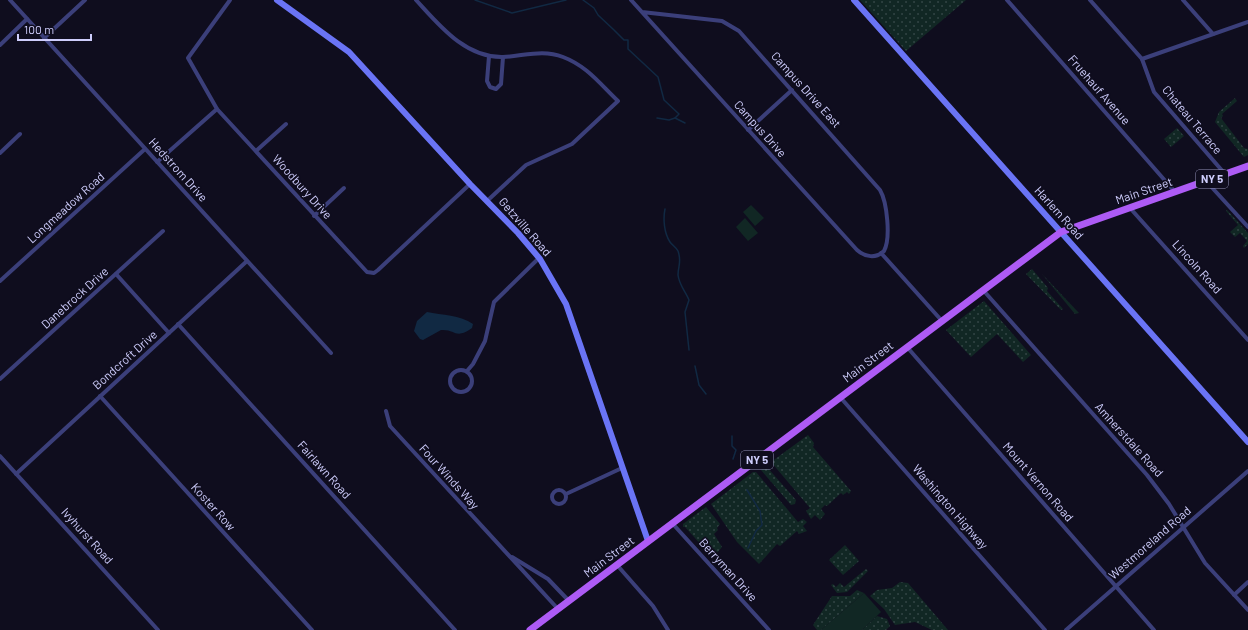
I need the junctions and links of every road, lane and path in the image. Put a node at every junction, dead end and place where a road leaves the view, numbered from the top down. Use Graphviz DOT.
graph roads {
  1 [pos="10,0"];
  2 [pos="85,0"];
  3 [pos="230,0"];
  4 [pos="277,0"];
  5 [pos="416,0"];
  6 [pos="631,0"];
  7 [pos="854,0"];
  8 [pos="1007,0"];
  9 [pos="1090,0"];
  10 [pos="1183,0"];
  11 [pos="642,12"];
  12 [pos="27,19"];
  13 [pos="1248,22"];
  14 [pos="1213,34"];
  15 [pos="44,38"];
  16 [pos="0,45"];
  17 [pos="489,56"];
  18 [pos="503,57"];
  19 [pos="1142,59"];
  20 [pos="792,90"];
  21 [pos="217,109"];
  22 [pos="286,124"];
  23 [pos="748,130"];
  24 [pos="20,134"];
  25 [pos="145,149"];
  26 [pos="256,151"];
  27 [pos="0,153"];
  28 [pos="157,162"];
  29 [pos="1248,166"];
  30 [pos="1226,174"];
  31 [pos="1206,181"];
  32 [pos="470,184"];
  33 [pos="344,188"];
  34 [pos="1175,192"];
  35 [pos="487,201"];
  36 [pos="1130,208"];
  37 [pos="314,216"];
  38 [pos="1248,227"];
  39 [pos="163,231"];
  40 [pos="1062,232"];
  41 [pos="881,253"];
  42 [pos="539,258"];
  43 [pos="247,261"];
  44 [pos="116,274"];
  45 [pos="0,281"];
  46 [pos="983,290"];
  47 [pos="942,320"];
  48 [pos="178,324"];
  49 [pos="169,332"];
  50 [pos="1248,340"];
  51 [pos="907,347"];
  52 [pos="332,354"];
  53 [pos="467,371"];
  54 [pos="0,379"];
  55 [pos="100,396"];
  56 [pos="840,397"];
  57 [pos="386,411"];
  58 [pos="1247,438"];
  59 [pos="0,456"];
  60 [pos="622,468"];
  61 [pos="1248,471"];
  62 [pos="16,474"];
  63 [pos="566,494"];
  64 [pos="672,523"];
  65 [pos="1183,526"];
  66 [pos="648,542"];
  67 [pos="505,552"];
  68 [pos="617,565"];
  69 [pos="1248,582"];
  70 [pos="1116,586"];
  71 [pos="1234,595"];
  72 [pos="569,601"];
  73 [pos="558,610"];
  74 [pos="1248,610"];
  75 [pos="158,630"];
  76 [pos="312,630"];
  77 [pos="455,630"];
  78 [pos="530,630"];
  79 [pos="668,630"];
  80 [pos="769,630"];
  81 [pos="1045,630"];
  82 [pos="1066,630"];
  83 [pos="1154,630"];
  1 -- 12 [label="street, Hedstrom Drive"];
  2 -- 15 [label="street"];
  3 -- 21 [label="street, Woodbury Drive"];
  4 -- 32 [label="street, Getzville Road"];
  5 -- 17 [label="street"];
  6 -- 11 [label="street, Campus Drive"];
  7 -- 40 [label="street, Harlem Road"];
  8 -- 34 [label="street, Fruehauf Avenue"];
  9 -- 19 [label="street, Chateau Terrace"];
  10 -- 14 [label="street"];
  11 -- 20 [label="street, Campus Drive East"];
  11 -- 23 [label="street, Campus Drive"];
  12 -- 15 [label="street, Hedstrom Drive"];
  12 -- 16 [label="street"];
  13 -- 14 [label="street"];
  14 -- 19 [label="street"];
  15 -- 25 [label="street, Hedstrom Drive"];
  17 -- 18 [label="street"];
  17 -- 18 [label="street"];
  18 -- 35 [label="street"];
  19 -- 30 [label="street, Chateau Terrace"];
  20 -- 23 [label="street"];
  20 -- 41 [label="street, Campus Drive East"];
  21 -- 26 [label="street, Woodbury Drive"];
  21 -- 28 [label="street"];
  22 -- 26 [label="street"];
  23 -- 41 [label="street, Campus Drive"];
  24 -- 27 [label="street"];
  25 -- 28 [label="street, Hedstrom Drive"];
  25 -- 45 [label="street, Longmeadow Road"];
  26 -- 37 [label="street, Woodbury Drive"];
  28 -- 43 [label="street, Hedstrom Drive"];
  29 -- 30 [label="main road, Main Street / NY 5"];
  30 -- 31 [label="main road, Main Street / NY 5"];
  31 -- 34 [label="main road, Main Street / NY 5"];
  31 -- 38 [label="street"];
  32 -- 35 [label="street, Getzville Road"];
  32 -- 37 [label="street, Woodbury Drive"];
  33 -- 37 [label="street"];
  34 -- 36 [label="main road, Main Street / NY 5"];
  35 -- 42 [label="street, Getzville Road"];
  36 -- 40 [label="main road, Main Street / NY 5"];
  36 -- 50 [label="street, Lincoln Road"];
  39 -- 44 [label="street, Danebrock Drive"];
  40 -- 46 [label="main road, Main Street / NY 5"];
  40 -- 58 [label="street, Harlem Road"];
  41 -- 47 [label="street"];
  42 -- 53 [label="street"];
  42 -- 60 [label="street, Getzville Road"];
  43 -- 48 [label="street, Bondcroft Drive"];
  43 -- 52 [label="street, Hedstrom Drive"];
  44 -- 49 [label="street"];
  44 -- 54 [label="street, Danebrock Drive"];
  46 -- 47 [label="main road, Main Street / NY 5"];
  46 -- 65 [label="street, Amherstdale Road"];
  47 -- 51 [label="main road, Main Street / NY 5"];
  48 -- 49 [label="street, Bondcroft Drive"];
  48 -- 77 [label="street, Fairlawn Road"];
  49 -- 55 [label="street, Bondcroft Drive"];
  51 -- 56 [label="main road, Main Street / NY 5"];
  51 -- 70 [label="street, Mount Vernon Road"];
  53 -- 53 [label="street"];
  55 -- 62 [label="street, Bondcroft Drive"];
  55 -- 76 [label="street, Koster Row"];
  56 -- 64 [label="main road, Main Street / NY 5"];
  56 -- 81 [label="street, Washington Highway"];
  57 -- 67 [label="street, Four Winds Way"];
  59 -- 62 [label="street, Ivyhurst Road"];
  60 -- 63 [label="street"];
  60 -- 66 [label="street, Getzville Road"];
  61 -- 65 [label="street, Westmoreland Road"];
  62 -- 75 [label="street, Ivyhurst Road"];
  64 -- 66 [label="main road, Main Street / NY 5"];
  64 -- 80 [label="street, Berryman Drive"];
  65 -- 70 [label="street, Westmoreland Road"];
  65 -- 71 [label="street, Amherstdale Road"];
  66 -- 68 [label="main road, Main Street / NY 5"];
  67 -- 72 [label="street, Four Winds Way"];
  67 -- 73 [label="street, Four Winds Way"];
  68 -- 72 [label="main road, Main Street / NY 5"];
  68 -- 79 [label="street"];
  69 -- 71 [label="street"];
  70 -- 82 [label="street, Westmoreland Road"];
  70 -- 83 [label="street, Mount Vernon Road"];
  71 -- 74 [label="street, Amherstdale Road"];
  72 -- 73 [label="main road, Main Street / NY 5"];
  73 -- 78 [label="main road, Main Street / NY 5"];
}
